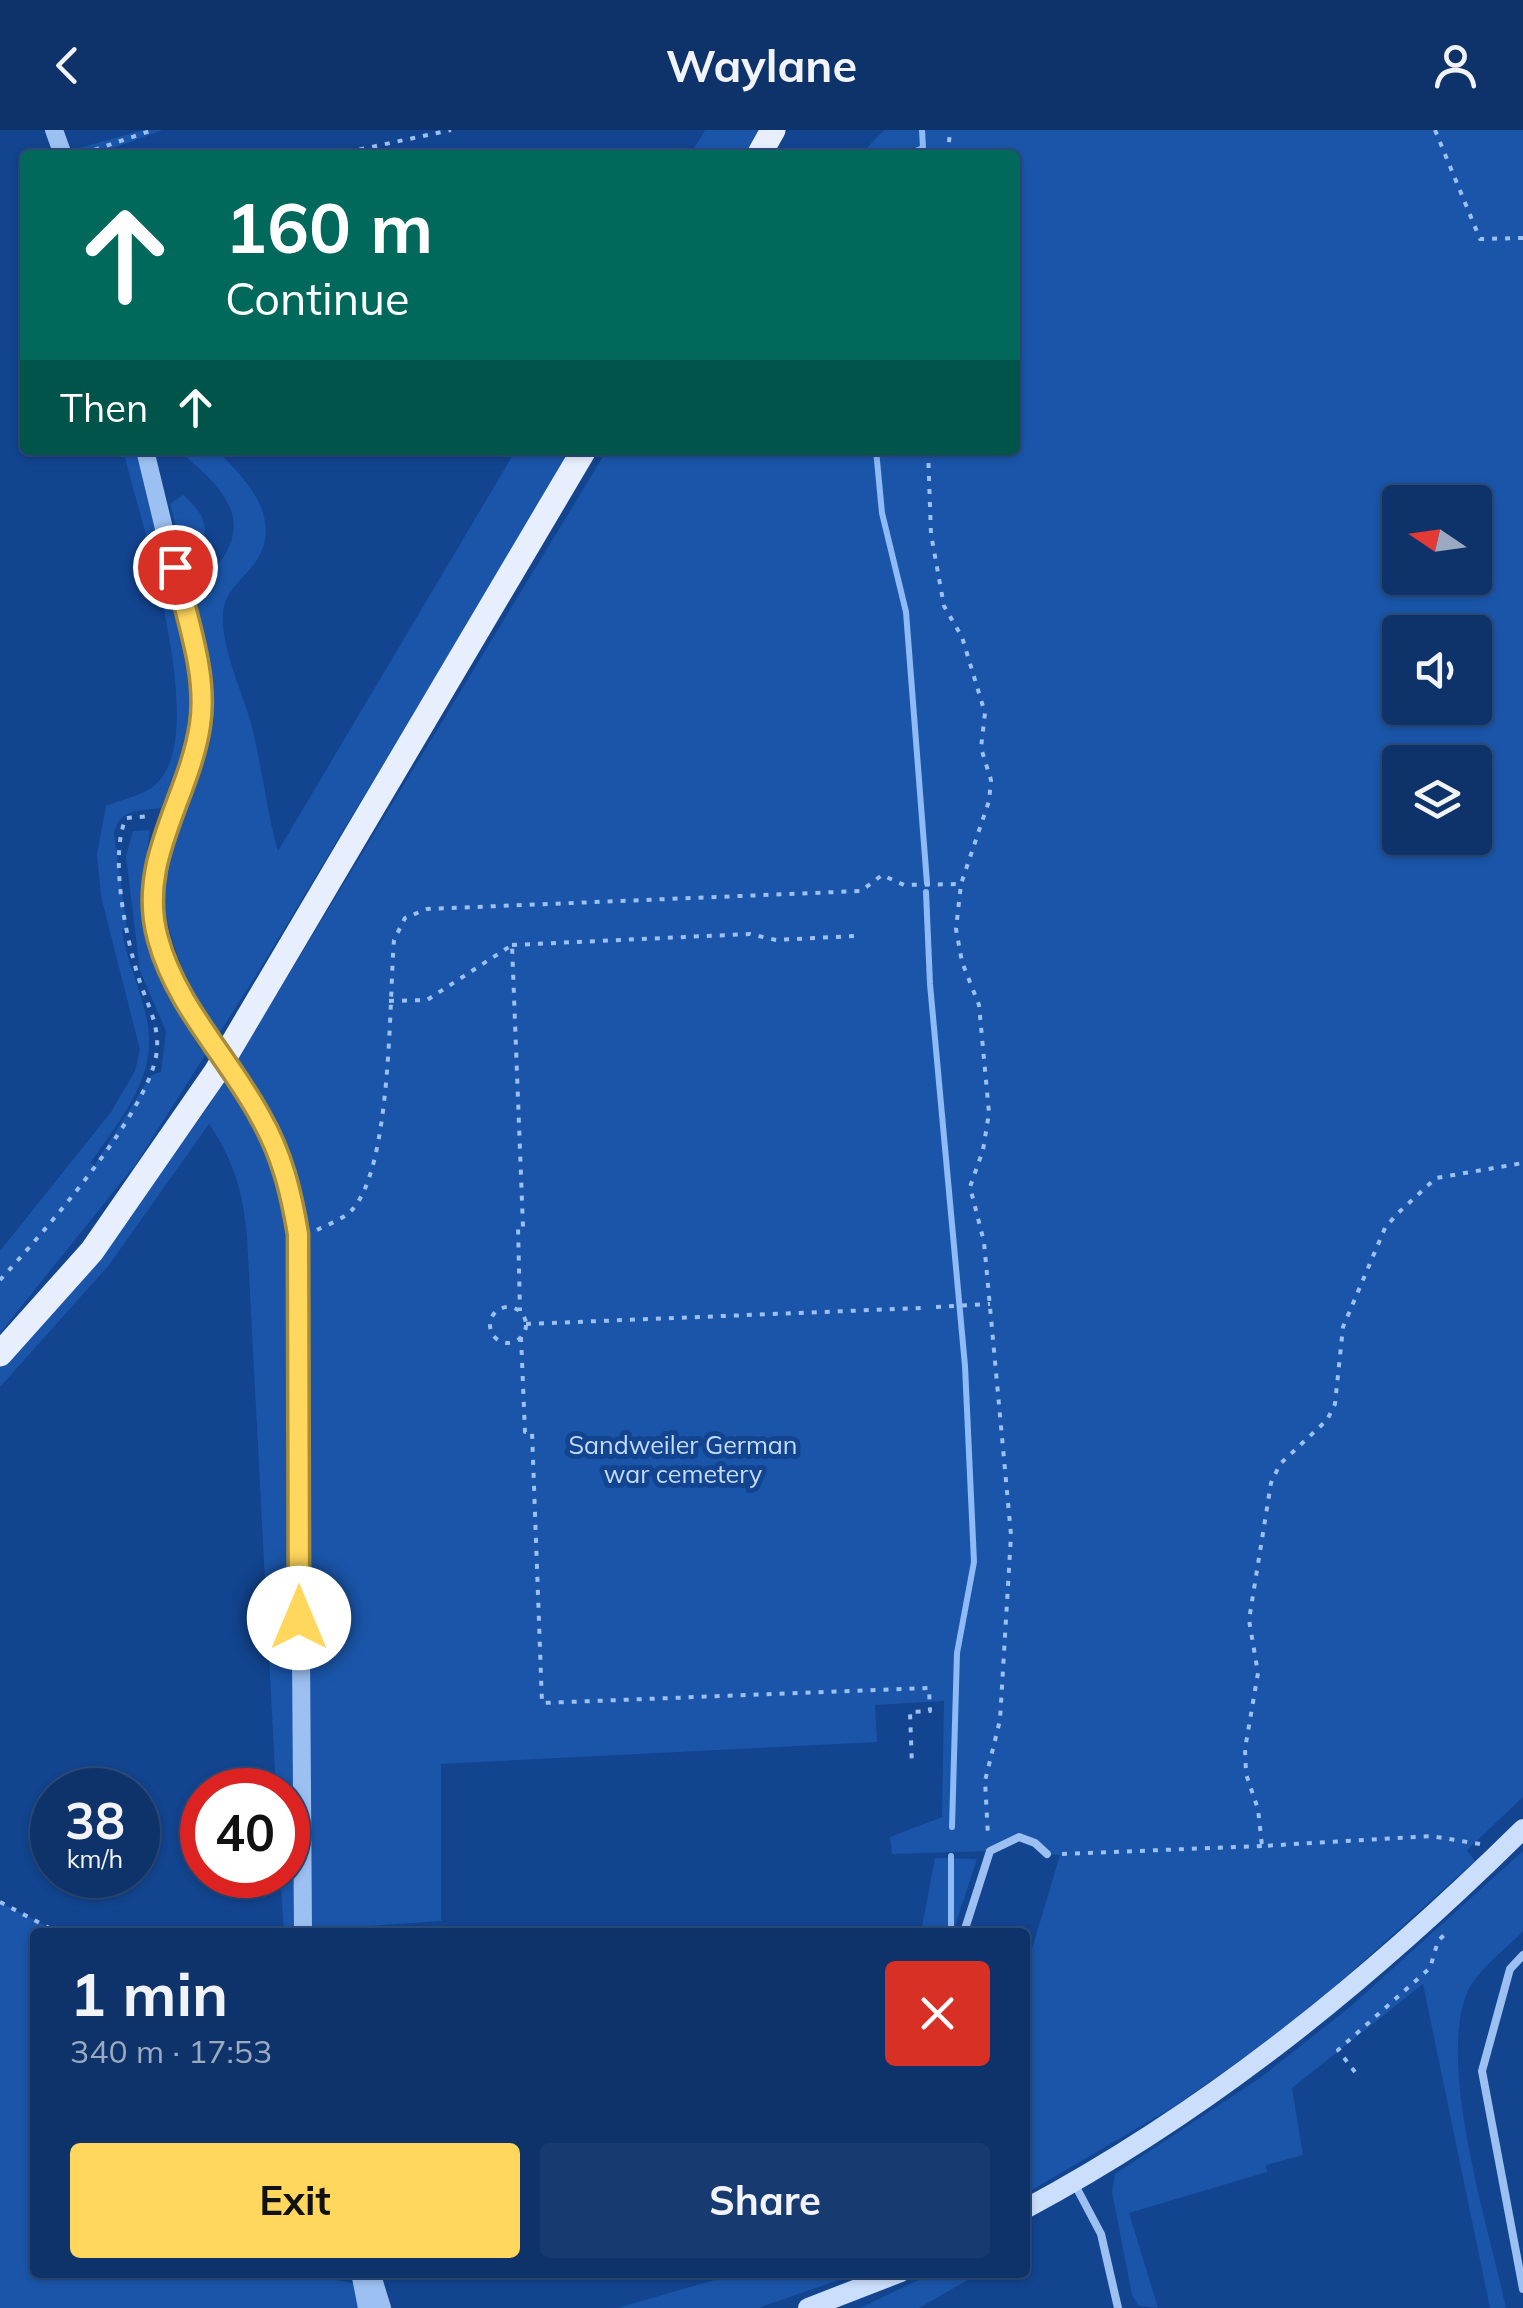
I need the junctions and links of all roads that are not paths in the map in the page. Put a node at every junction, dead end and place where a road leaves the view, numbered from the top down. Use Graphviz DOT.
graph roads {
  1 [pos="146,455"];
  2 [pos="581,455"];
  3 [pos="0,1354"];
  4 [pos="1523,1829"];
  5 [pos="1047,1854"];
  6 [pos="303,1928"];
  7 [pos="965,1928"];
  8 [pos="1523,1955"];
  9 [pos="1074,2183"];
  10 [pos="1030,2207"];
  11 [pos="361,2278"];
  12 [pos="374,2278"];
  13 [pos="888,2278"];
  14 [pos="1523,2289"];
  15 [pos="367,2308"];
  16 [pos="382,2308"];
  17 [pos="808,2308"];
  18 [pos="1118,2308"];
  1 -- 6 [label="street, bridge"];
  2 -- 3 [label="main road"];
  4 -- 9 [label="main road"];
  5 -- 7 [label="lane"];
  8 -- 14 [label="lane"];
  9 -- 10 [label="main road"];
  9 -- 18 [label="lane"];
  11 -- 15 [label="street"];
  12 -- 16 [label="street"];
  13 -- 17 [label="main road"];
}
